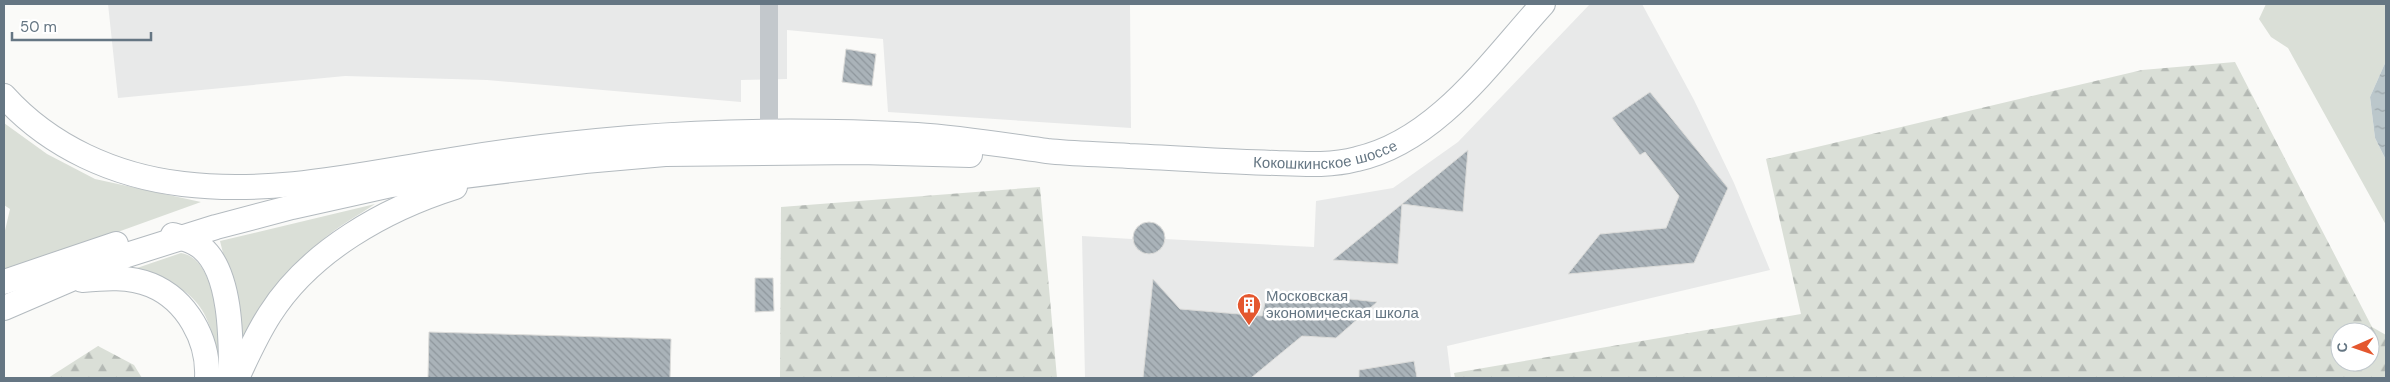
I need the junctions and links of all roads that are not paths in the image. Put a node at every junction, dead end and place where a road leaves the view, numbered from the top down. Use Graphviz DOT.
graph roads {
  1 [pos="769,4"];
  2 [pos="1543,4"];
  3 [pos="4,96"];
  4 [pos="769,143"];
  5 [pos="555,164"];
  6 [pos="388,171"];
  7 [pos="147,234"];
  8 [pos="181,238"];
  9 [pos="4,282"];
  10 [pos="61,283"];
  11 [pos="4,308"];
  12 [pos="208,378"];
  13 [pos="231,378"];
  14 [pos="237,378"];
  1 -- 4 [label="street"];
  2 -- 4 [label="main road, Кокошкинское шоссе"];
  3 -- 6 [label="main road"];
  4 -- 5 [label="main road"];
  4 -- 6 [label="main road"];
  5 -- 8 [label="main road"];
  5 -- 14 [label="main road"];
  6 -- 7 [label="main road"];
  7 -- 8 [label="main road"];
  7 -- 9 [label="main road"];
  8 -- 10 [label="main road"];
  8 -- 13 [label="main road"];
  10 -- 11 [label="main road"];
  10 -- 12 [label="main road"];
}
